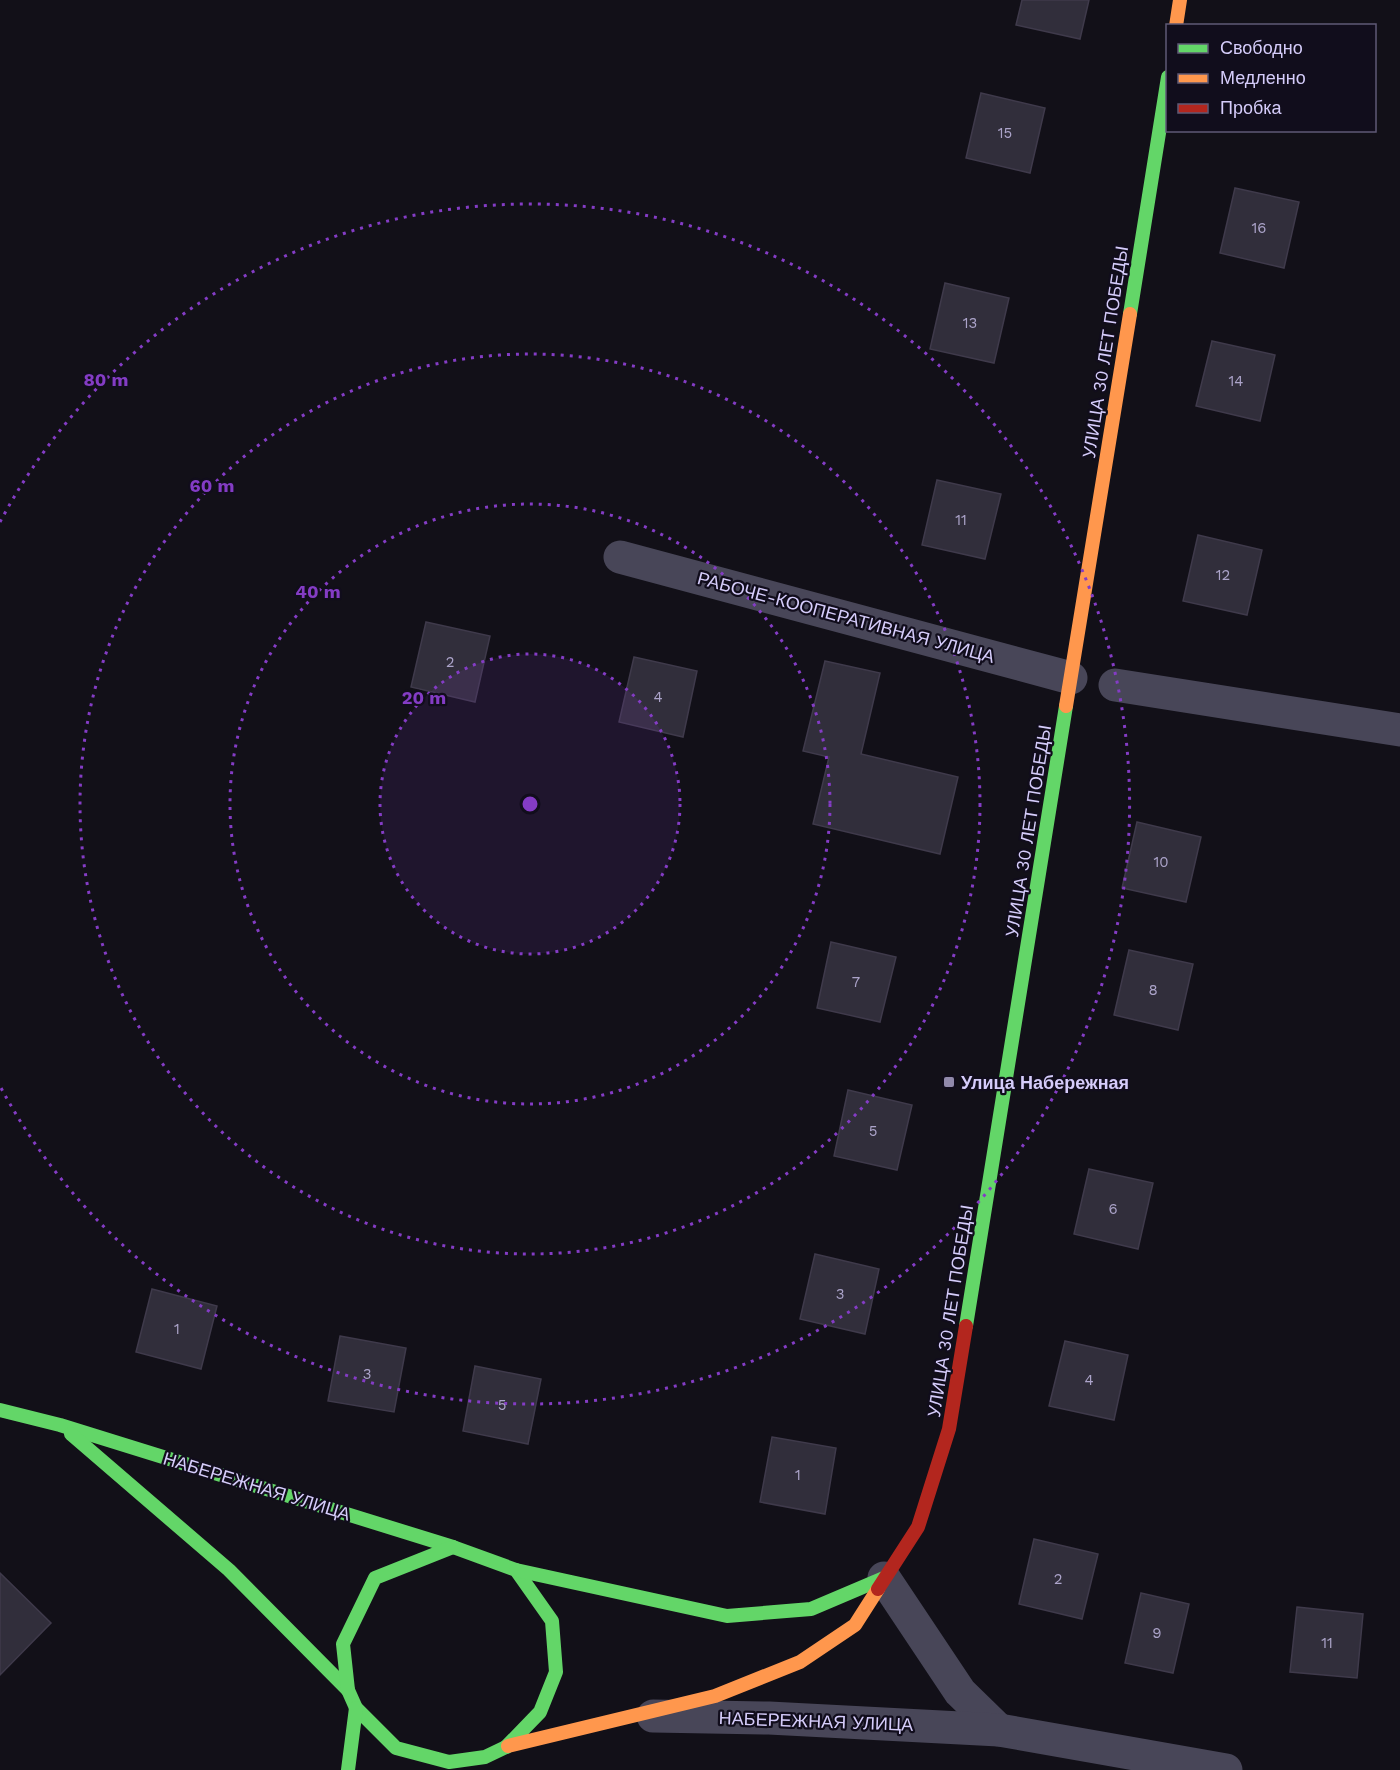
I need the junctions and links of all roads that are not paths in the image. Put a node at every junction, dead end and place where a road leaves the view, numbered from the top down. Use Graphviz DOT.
graph roads {
  1 [pos="1180,0"];
  2 [pos="1176,24"];
  3 [pos="1166,83"];
  4 [pos="620,557"];
  5 [pos="1071,678"];
  6 [pos="1115,685"];
  7 [pos="1400,730"];
  8 [pos="0,1410"];
  9 [pos="60,1425"];
  10 [pos="453,1547"];
  11 [pos="516,1570"];
  12 [pos="884,1578"];
  13 [pos="348,1690"];
  14 [pos="356,1708"];
  15 [pos="632,1716"];
  16 [pos="999,1730"];
  17 [pos="506,1747"];
  18 [pos="446,1766"];
  19 [pos="348,1770"];
  20 [pos="1226,1770"];
  1 -- 2 [label="main road"];
  3 -- 5 [label="main road, УЛИЦА 30 ЛЕТ ПОБЕДЫ"];
  4 -- 5 [label="street, РАБОЧЕ-КООПЕРАТИВНАЯ УЛИЦА"];
  5 -- 12 [label="main road, УЛИЦА 30 ЛЕТ ПОБЕДЫ"];
  6 -- 7 [label="street"];
  8 -- 9 [label="main road, НАБЕРЕЖНАЯ УЛИЦА"];
  9 -- 10 [label="main road, НАБЕРЕЖНАЯ УЛИЦА"];
  9 -- 13 [label="main road, НАБЕРЕЖНАЯ УЛИЦА"];
  10 -- 11 [label="main road, НАБЕРЕЖНАЯ УЛИЦА"];
  10 -- 13 [label="main road, НАБЕРЕЖНАЯ УЛИЦА"];
  11 -- 12 [label="main road, НАБЕРЕЖНАЯ УЛИЦА"];
  11 -- 17 [label="main road, НАБЕРЕЖНАЯ УЛИЦА"];
  12 -- 15 [label="main road, НАБЕРЕЖНАЯ УЛИЦА"];
  12 -- 16 [label="street"];
  13 -- 14 [label="main road, НАБЕРЕЖНАЯ УЛИЦА"];
  14 -- 18 [label="main road, НАБЕРЕЖНАЯ УЛИЦА"];
  14 -- 19 [label="main road"];
  15 -- 16 [label="street, НАБЕРЕЖНАЯ УЛИЦА"];
  15 -- 17 [label="main road, НАБЕРЕЖНАЯ УЛИЦА"];
  16 -- 20 [label="street, НАБЕРЕЖНАЯ УЛИЦА"];
  17 -- 18 [label="main road, НАБЕРЕЖНАЯ УЛИЦА"];
}
